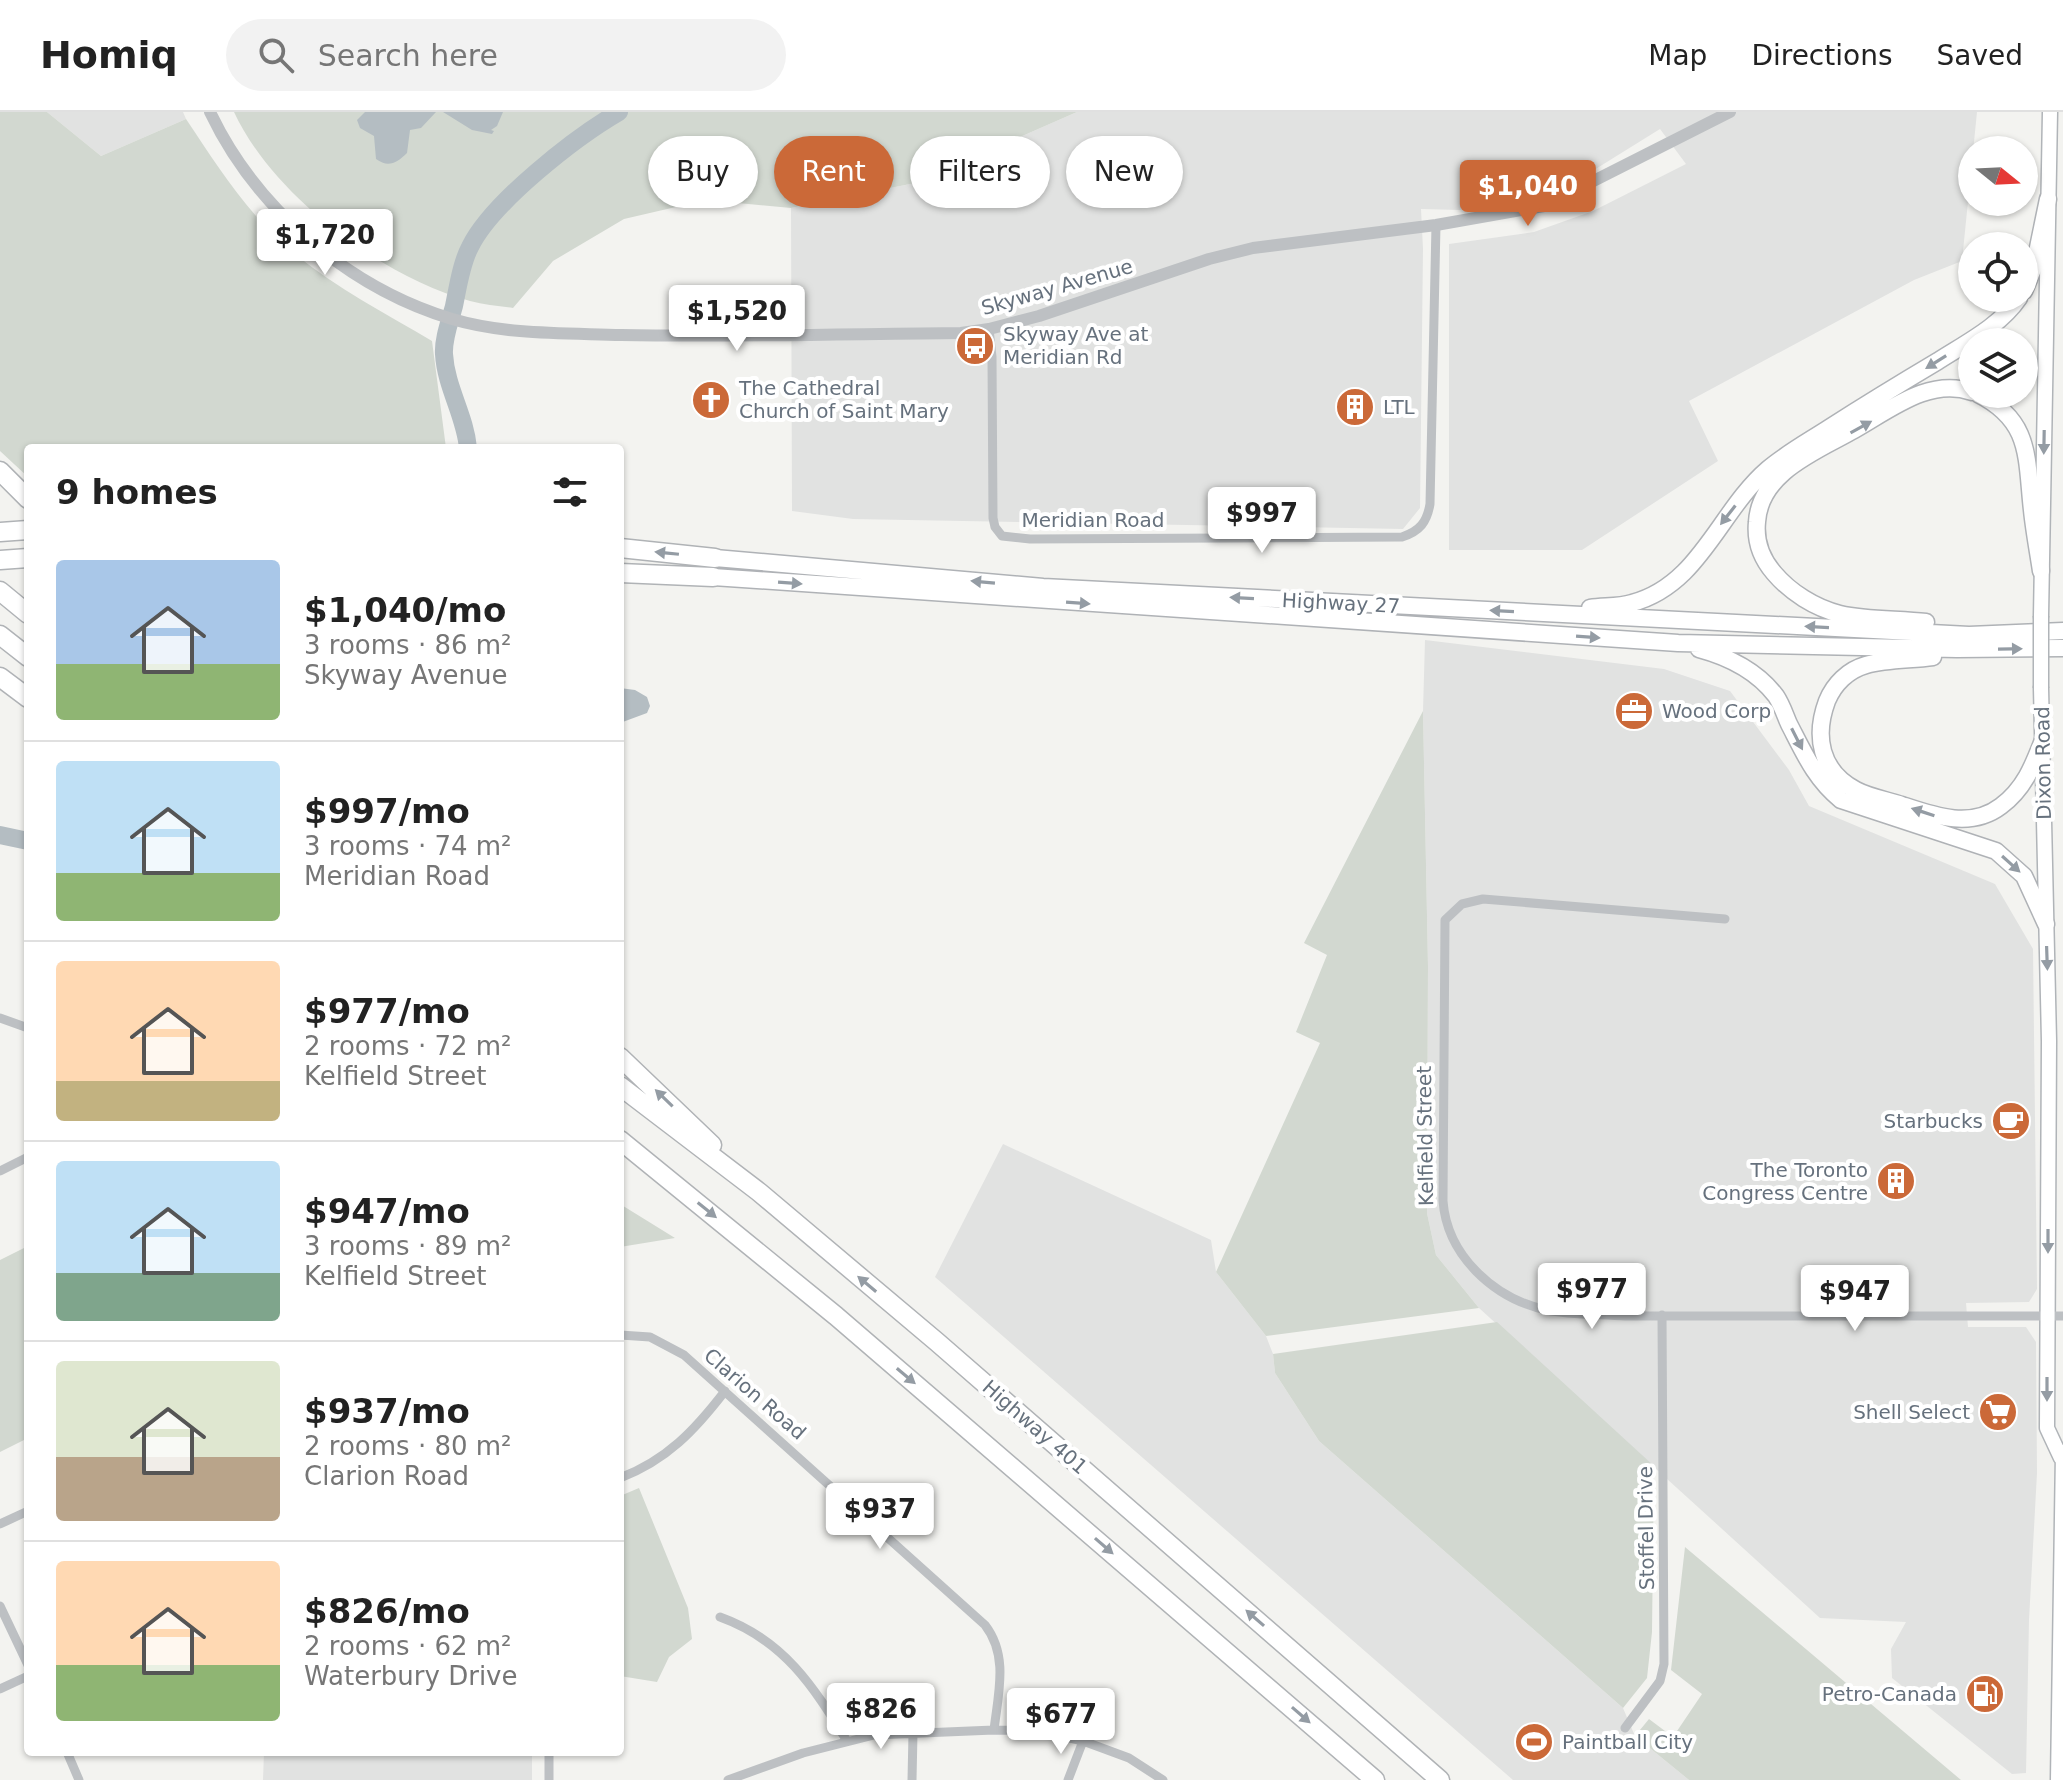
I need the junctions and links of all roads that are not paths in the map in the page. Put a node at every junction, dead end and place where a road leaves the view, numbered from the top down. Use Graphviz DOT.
graph roads {
  1 [pos="210,112"];
  2 [pos="1730,112"];
  3 [pos="2050,112"];
  4 [pos="2048,199"];
  5 [pos="1436,225"];
  6 [pos="2038,248"];
  7 [pos="2007,312"];
  8 [pos="989,329"];
  9 [pos="1958,388"];
  10 [pos="2003,408"];
  11 [pos="0,471"];
  12 [pos="24,495"];
  13 [pos="24,530"];
  14 [pos="0,532"];
  15 [pos="624,548"];
  16 [pos="24,558"];
  17 [pos="715,558"];
  18 [pos="0,560"];
  19 [pos="2041,571"];
  20 [pos="624,573"];
  21 [pos="713,577"];
  22 [pos="0,591"];
  23 [pos="24,611"];
  24 [pos="1557,614"];
  25 [pos="2063,631"];
  26 [pos="0,635"];
  27 [pos="1969,635"];
  28 [pos="1678,643"];
  29 [pos="2063,648"];
  30 [pos="1957,649"];
  31 [pos="24,654"];
  32 [pos="0,677"];
  33 [pos="24,695"];
  34 [pos="2043,740"];
  35 [pos="1725,919"];
  36 [pos="2046,924"];
  37 [pos="0,1018"];
  38 [pos="24,1027"];
  39 [pos="2056,1041"];
  40 [pos="624,1061"];
  41 [pos="624,1089"];
  42 [pos="624,1143"];
  43 [pos="24,1159"];
  44 [pos="0,1171"];
  45 [pos="759,1192"];
  46 [pos="1662,1315"];
  47 [pos="2047,1316"];
  48 [pos="2063,1316"];
  49 [pos="624,1336"];
  50 [pos="725,1391"];
  51 [pos="2062,1455"];
  52 [pos="624,1476"];
  53 [pos="24,1513"];
  54 [pos="0,1524"];
  55 [pos="0,1606"];
  56 [pos="720,1617"];
  57 [pos="24,1657"];
  58 [pos="24,1678"];
  59 [pos="0,1689"];
  60 [pos="1360,1710"];
  61 [pos="1625,1728"];
  62 [pos="994,1730"];
  63 [pos="913,1733"];
  64 [pos="847,1741"];
  65 [pos="1083,1741"];
  66 [pos="69,1756"];
  67 [pos="549,1756"];
  68 [pos="79,1780"];
  69 [pos="549,1780"];
  70 [pos="728,1780"];
  71 [pos="912,1780"];
  72 [pos="1068,1780"];
  73 [pos="1163,1780"];
  74 [pos="1375,1780"];
  75 [pos="1440,1780"];
  76 [pos="1456,1780"];
  77 [pos="2058,1780"];
  1 -- 8 [label="street, Skyway Avenue"];
  2 -- 5 [label="street, Skyway Avenue"];
  3 -- 4 [label="main road, Dixon Road"];
  4 -- 6 [label="main road"];
  4 -- 19 [label="main road, Dixon Road, one-way"];
  5 -- 8 [label="street, Skyway Avenue"];
  5 -- 8 [label="street, Meridian Road"];
  7 -- 24 [label="main road, one-way"];
  27 -- 9 [label="main road, one-way"];
  10 -- 19 [label="main road"];
  11 -- 12 [label="highway"];
  13 -- 14 [label="highway"];
  17 -- 15 [label="highway, Highway 27, one-way"];
  16 -- 18 [label="highway"];
  24 -- 17 [label="main road, Highway 27, one-way"];
  19 -- 34 [label="main road, Dixon Road, bridge"];
  20 -- 21 [label="highway, Highway 27"];
  21 -- 28 [label="main road, Highway 27, one-way"];
  22 -- 23 [label="highway"];
  27 -- 24 [label="main road, Highway 27, one-way"];
  25 -- 27 [label="main road, Highway 27"];
  26 -- 31 [label="highway"];
  28 -- 30 [label="main road, Highway 27"];
  28 -- 36 [label="main road, one-way"];
  30 -- 29 [label="main road, Highway 27, one-way"];
  34 -- 30 [label="main road, one-way"];
  32 -- 33 [label="highway"];
  34 -- 36 [label="main road, Dixon Road"];
  35 -- 46 [label="street, Kelfield Street"];
  36 -- 39 [label="main road, Dixon Road, one-way"];
  37 -- 38 [label="street"];
  39 -- 47 [label="main road, Dixon Road, one-way"];
  45 -- 40 [label="highway, one-way"];
  41 -- 45 [label="highway, Highway 401"];
  42 -- 74 [label="highway, one-way"];
  43 -- 44 [label="street"];
  60 -- 45 [label="highway, Highway 401, one-way"];
  46 -- 47 [label="street, Kelfield Street"];
  46 -- 61 [label="street, Stoffel Drive"];
  47 -- 48 [label="street, Kelfield Street"];
  47 -- 51 [label="main road, Dixon Road, one-way"];
  49 -- 50 [label="street, Clarion Road"];
  50 -- 52 [label="street"];
  50 -- 62 [label="street, Clarion Road"];
  51 -- 77 [label="main road, Dixon Road"];
  53 -- 54 [label="street"];
  55 -- 57 [label="street"];
  56 -- 64 [label="street"];
  58 -- 59 [label="street"];
  60 -- 75 [label="highway, Highway 401"];
  60 -- 76 [label="highway"];
  62 -- 63 [label="street"];
  62 -- 65 [label="street"];
  63 -- 64 [label="street"];
  63 -- 71 [label="street"];
  64 -- 70 [label="street"];
  65 -- 72 [label="street"];
  65 -- 73 [label="street"];
  66 -- 68 [label="street"];
  67 -- 69 [label="street"];
}
